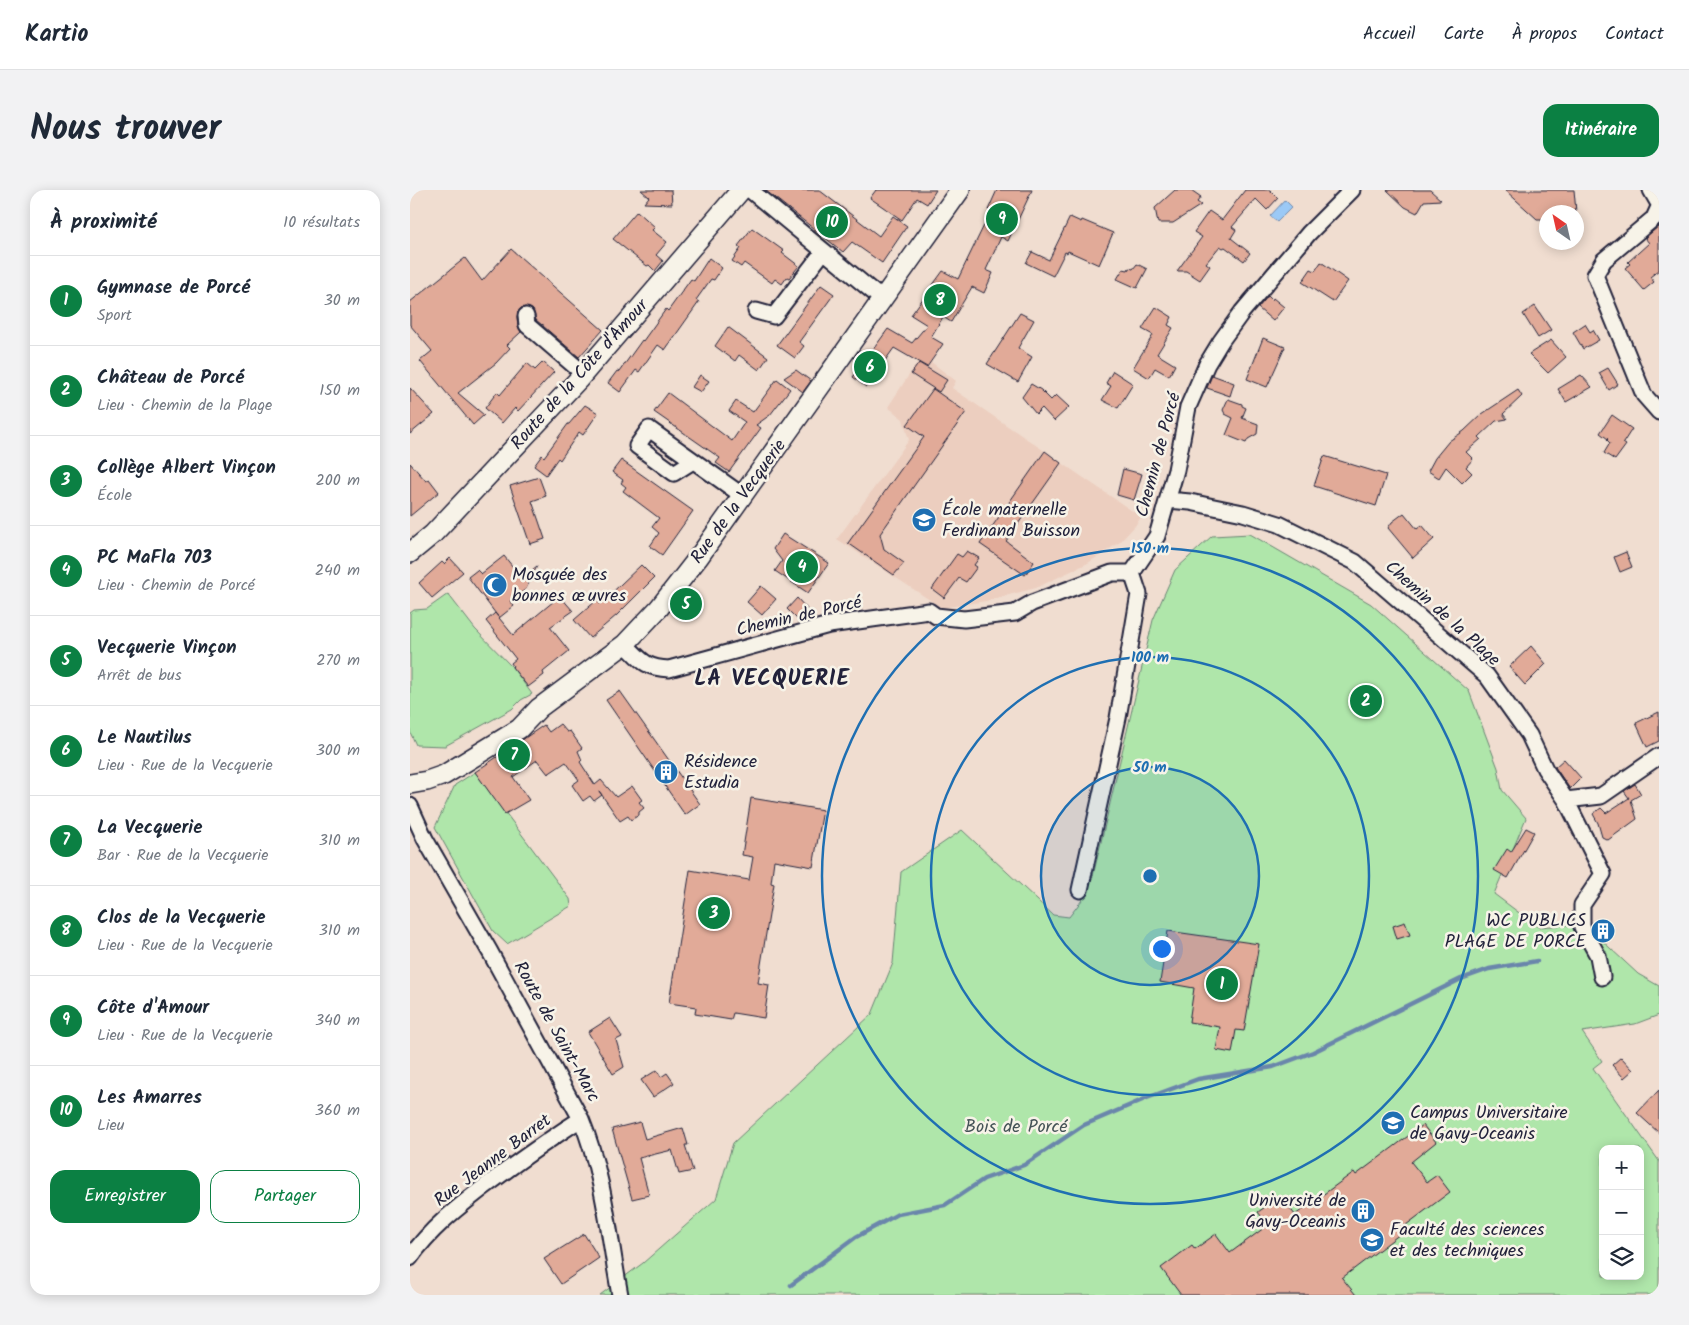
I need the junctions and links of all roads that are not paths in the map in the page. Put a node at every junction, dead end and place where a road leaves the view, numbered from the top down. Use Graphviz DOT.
graph roads {
  1 [pos="741,190"];
  2 [pos="750,190"];
  3 [pos="960,190"];
  4 [pos="1351,190"];
  5 [pos="1651,190"];
  6 [pos="1659,206"];
  7 [pos="823,252"];
  8 [pos="883,300"];
  9 [pos="756,311"];
  10 [pos="526,316"];
  11 [pos="584,374"];
  12 [pos="1659,412"];
  13 [pos="693,461"];
  14 [pos="743,496"];
  15 [pos="1168,500"];
  16 [pos="410,553"];
  17 [pos="1132,574"];
  18 [pos="625,644"];
  19 [pos="1659,756"];
  20 [pos="410,784"];
  21 [pos="1566,800"];
  22 [pos="410,806"];
  23 [pos="1080,890"];
  24 [pos="1602,978"];
  25 [pos="581,1119"];
  26 [pos="415,1240"];
  27 [pos="410,1258"];
  28 [pos="620,1295"];
  1 -- 11 [label="main road, Route de la Côte d'Amour"];
  2 -- 7 [label="street"];
  3 -- 8 [label="main road, Rue de la Vecquerie"];
  4 -- 15 [label="street, Chemin de Porcé"];
  5 -- 6 [label="street"];
  6 -- 12 [label="street"];
  7 -- 8 [label="street"];
  7 -- 9 [label="street"];
  8 -- 14 [label="main road, Rue de la Vecquerie"];
  10 -- 11 [label="street"];
  11 -- 16 [label="main road, Route de la Côte d'Amour"];
  13 -- 14 [label="street"];
  14 -- 18 [label="main road, Rue de la Vecquerie"];
  15 -- 17 [label="street, Chemin de Porcé"];
  15 -- 21 [label="street, Chemin de la Plage"];
  17 -- 18 [label="street, Chemin de Porcé"];
  17 -- 23 [label="street"];
  18 -- 20 [label="main road, Rue de la Vecquerie"];
  19 -- 21 [label="street"];
  21 -- 24 [label="street, Chemin de la Plage"];
  22 -- 25 [label="street, Route de Saint-Marc"];
  25 -- 26 [label="street, Rue Jeanne Barret"];
  25 -- 28 [label="street, Route de Saint-Marc"];
  26 -- 27 [label="street, Rue Jeanne Barret"];
}
